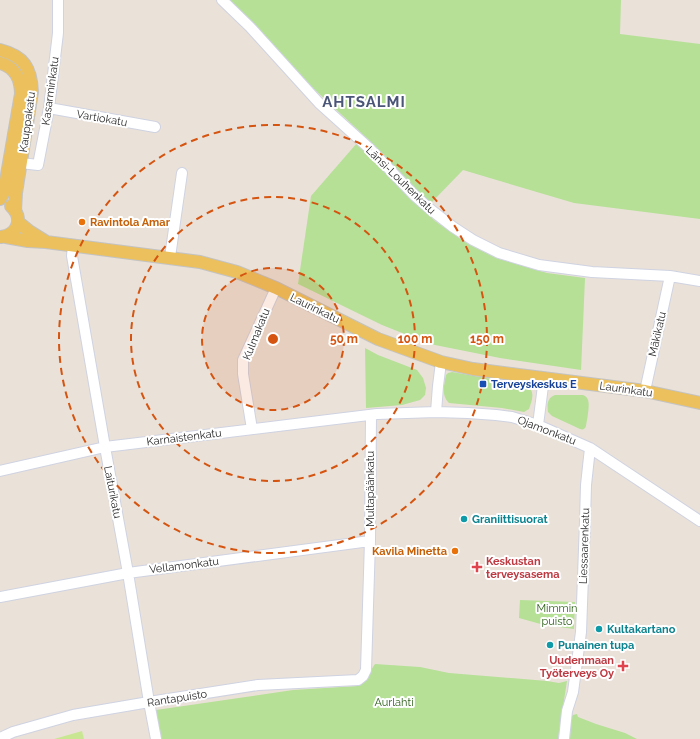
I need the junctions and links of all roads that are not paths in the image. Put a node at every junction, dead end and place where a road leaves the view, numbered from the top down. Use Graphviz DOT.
graph roads {
  1 [pos="58,0"];
  2 [pos="222,0"];
  3 [pos="0,50"];
  4 [pos="0,64"];
  5 [pos="49,108"];
  6 [pos="155,127"];
  7 [pos="21,163"];
  8 [pos="182,173"];
  9 [pos="0,199"];
  10 [pos="0,203"];
  11 [pos="17,216"];
  12 [pos="3,237"];
  13 [pos="46,242"];
  14 [pos="73,246"];
  15 [pos="170,257"];
  16 [pos="670,276"];
  17 [pos="700,281"];
  18 [pos="276,288"];
  19 [pos="441,362"];
  20 [pos="544,378"];
  21 [pos="644,391"];
  22 [pos="700,403"];
  23 [pos="436,412"];
  24 [pos="371,415"];
  25 [pos="538,425"];
  26 [pos="252,429"];
  27 [pos="105,447"];
  28 [pos="590,448"];
  29 [pos="0,471"];
  30 [pos="700,521"];
  31 [pos="370,541"];
  32 [pos="128,573"];
  33 [pos="0,597"];
  34 [pos="358,680"];
  35 [pos="149,702"];
  36 [pos="0,738"];
  37 [pos="156,739"];
  38 [pos="564,739"];
  1 -- 5 [label="street, Kasarminkatu"];
  2 -- 16 [label="street, Länsi-Louhenkatu"];
  3 -- 7 [label="main road, Kauppakatu"];
  4 -- 9 [label="main road, Kauppakatu"];
  5 -- 6 [label="street, Vartiokatu"];
  5 -- 7 [label="street, Kasarminkatu"];
  7 -- 11 [label="main road, Kauppakatu"];
  8 -- 15 [label="street"];
  10 -- 11 [label="main road, Laurinkatu"];
  11 -- 12 [label="main road"];
  11 -- 13 [label="main road, Laurinkatu"];
  12 -- 13 [label="main road, Laurinkatu"];
  13 -- 14 [label="main road, Laurinkatu"];
  14 -- 15 [label="main road, Laurinkatu"];
  14 -- 27 [label="street, Laiturikatu"];
  15 -- 18 [label="main road, Laurinkatu"];
  16 -- 17 [label="street, Länsi-Louhenkatu"];
  16 -- 21 [label="street, Mäkikatu"];
  18 -- 19 [label="main road, Laurinkatu"];
  18 -- 26 [label="street, Kulmakatu"];
  19 -- 20 [label="main road, Laurinkatu"];
  19 -- 23 [label="street"];
  20 -- 21 [label="main road, Laurinkatu"];
  20 -- 25 [label="street"];
  21 -- 22 [label="main road, Laurinkatu"];
  23 -- 24 [label="street, Ojamonkatu"];
  23 -- 25 [label="street, Ojamonkatu"];
  24 -- 26 [label="street, Karnaistenkatu"];
  24 -- 31 [label="street, Multapäänkatu"];
  25 -- 28 [label="street, Ojamonkatu"];
  26 -- 27 [label="street, Karnaistenkatu"];
  27 -- 29 [label="street, Karnaistenkatu"];
  27 -- 32 [label="street, Laiturikatu"];
  28 -- 30 [label="street, Ojamonkatu"];
  28 -- 38 [label="street, Liessaarenkatu"];
  31 -- 32 [label="street, Vellamonkatu"];
  31 -- 34 [label="street, Multapäänkatu"];
  32 -- 33 [label="street, Vellamonkatu"];
  32 -- 35 [label="street, Laiturikatu"];
  34 -- 35 [label="street, Rantapuisto"];
  35 -- 36 [label="street, Rantapuisto"];
  35 -- 37 [label="street, Laiturikatu"];
}
